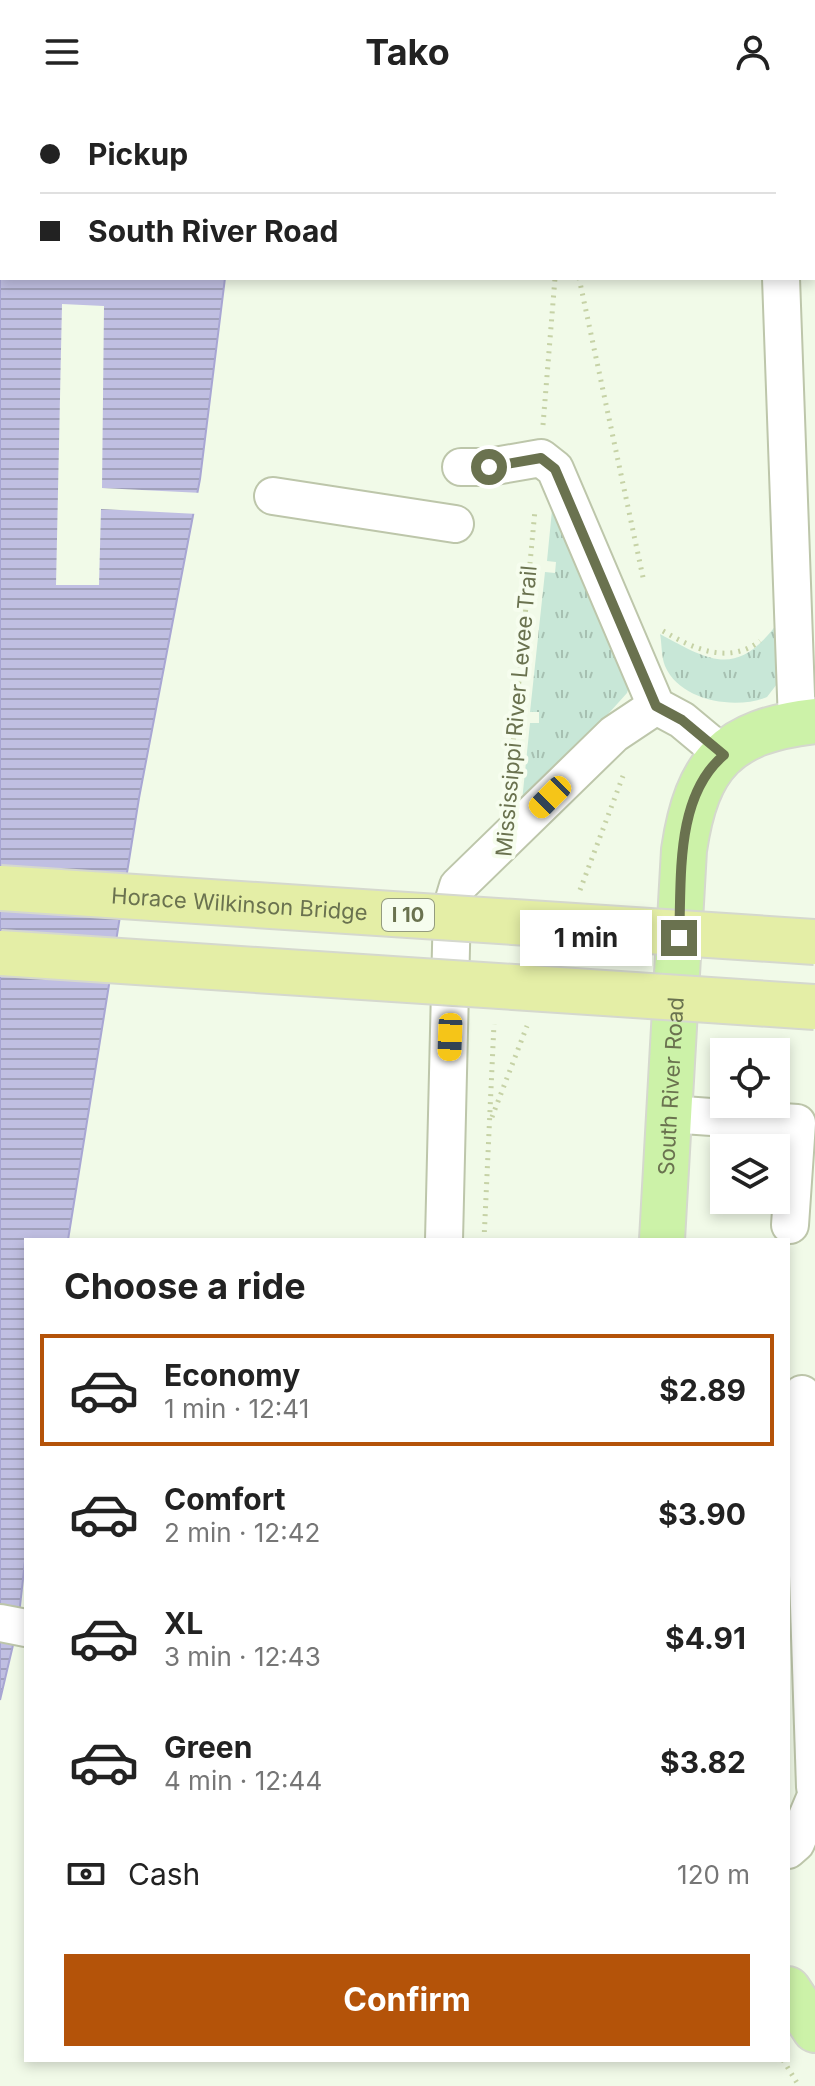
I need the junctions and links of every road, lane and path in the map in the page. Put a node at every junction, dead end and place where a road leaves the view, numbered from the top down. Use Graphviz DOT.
graph roads {
  1 [pos="555,280"];
  2 [pos="781,280"];
  3 [pos="541,458"];
  4 [pos="461,467"];
  5 [pos="273,496"];
  6 [pos="455,524"];
  7 [pos="801,599"];
  8 [pos="651,624"];
  9 [pos="656,706"];
  10 [pos="806,722"];
  11 [pos="724,755"];
  12 [pos="503,844"];
  13 [pos="0,888"];
  14 [pos="815,942"];
  15 [pos="0,953"];
  16 [pos="815,1007"];
  17 [pos="495,1017"];
  18 [pos="669,1114"];
  19 [pos="790,1225"];
  20 [pos="444,1238"];
  21 [pos="484,1238"];
  22 [pos="662,1238"];
  23 [pos="802,1394"];
  24 [pos="0,1623"];
  25 [pos="24,1628"];
  26 [pos="815,1787"];
  27 [pos="815,1798"];
  28 [pos="800,1847"];
  29 [pos="790,1992"];
  30 [pos="815,2030"];
  31 [pos="784,2062"];
  32 [pos="799,2086"];
  1 -- 3 [label="path, Mississippi River Levee Trail"];
  2 -- 7 [label="lane"];
  3 -- 4 [label="lane"];
  3 -- 9 [label="lane"];
  3 -- 12 [label="path, Mississippi River Levee Trail"];
  5 -- 6 [label="lane"];
  7 -- 8 [label="path"];
  7 -- 10 [label="lane"];
  9 -- 11 [label="lane"];
  9 -- 12 [label="lane"];
  10 -- 11 [label="main road, South River Road"];
  11 -- 18 [label="main road, South River Road"];
  12 -- 20 [label="lane"];
  13 -- 14 [label="highway, Horace Wilkinson Bridge / I 10, bridge"];
  15 -- 16 [label="highway, bridge"];
  17 -- 21 [label="path"];
  18 -- 19 [label="lane"];
  18 -- 22 [label="main road, South River Road"];
  23 -- 26 [label="lane"];
  24 -- 25 [label="lane"];
  27 -- 28 [label="lane"];
  29 -- 30 [label="main road"];
  31 -- 32 [label="path"];
}
